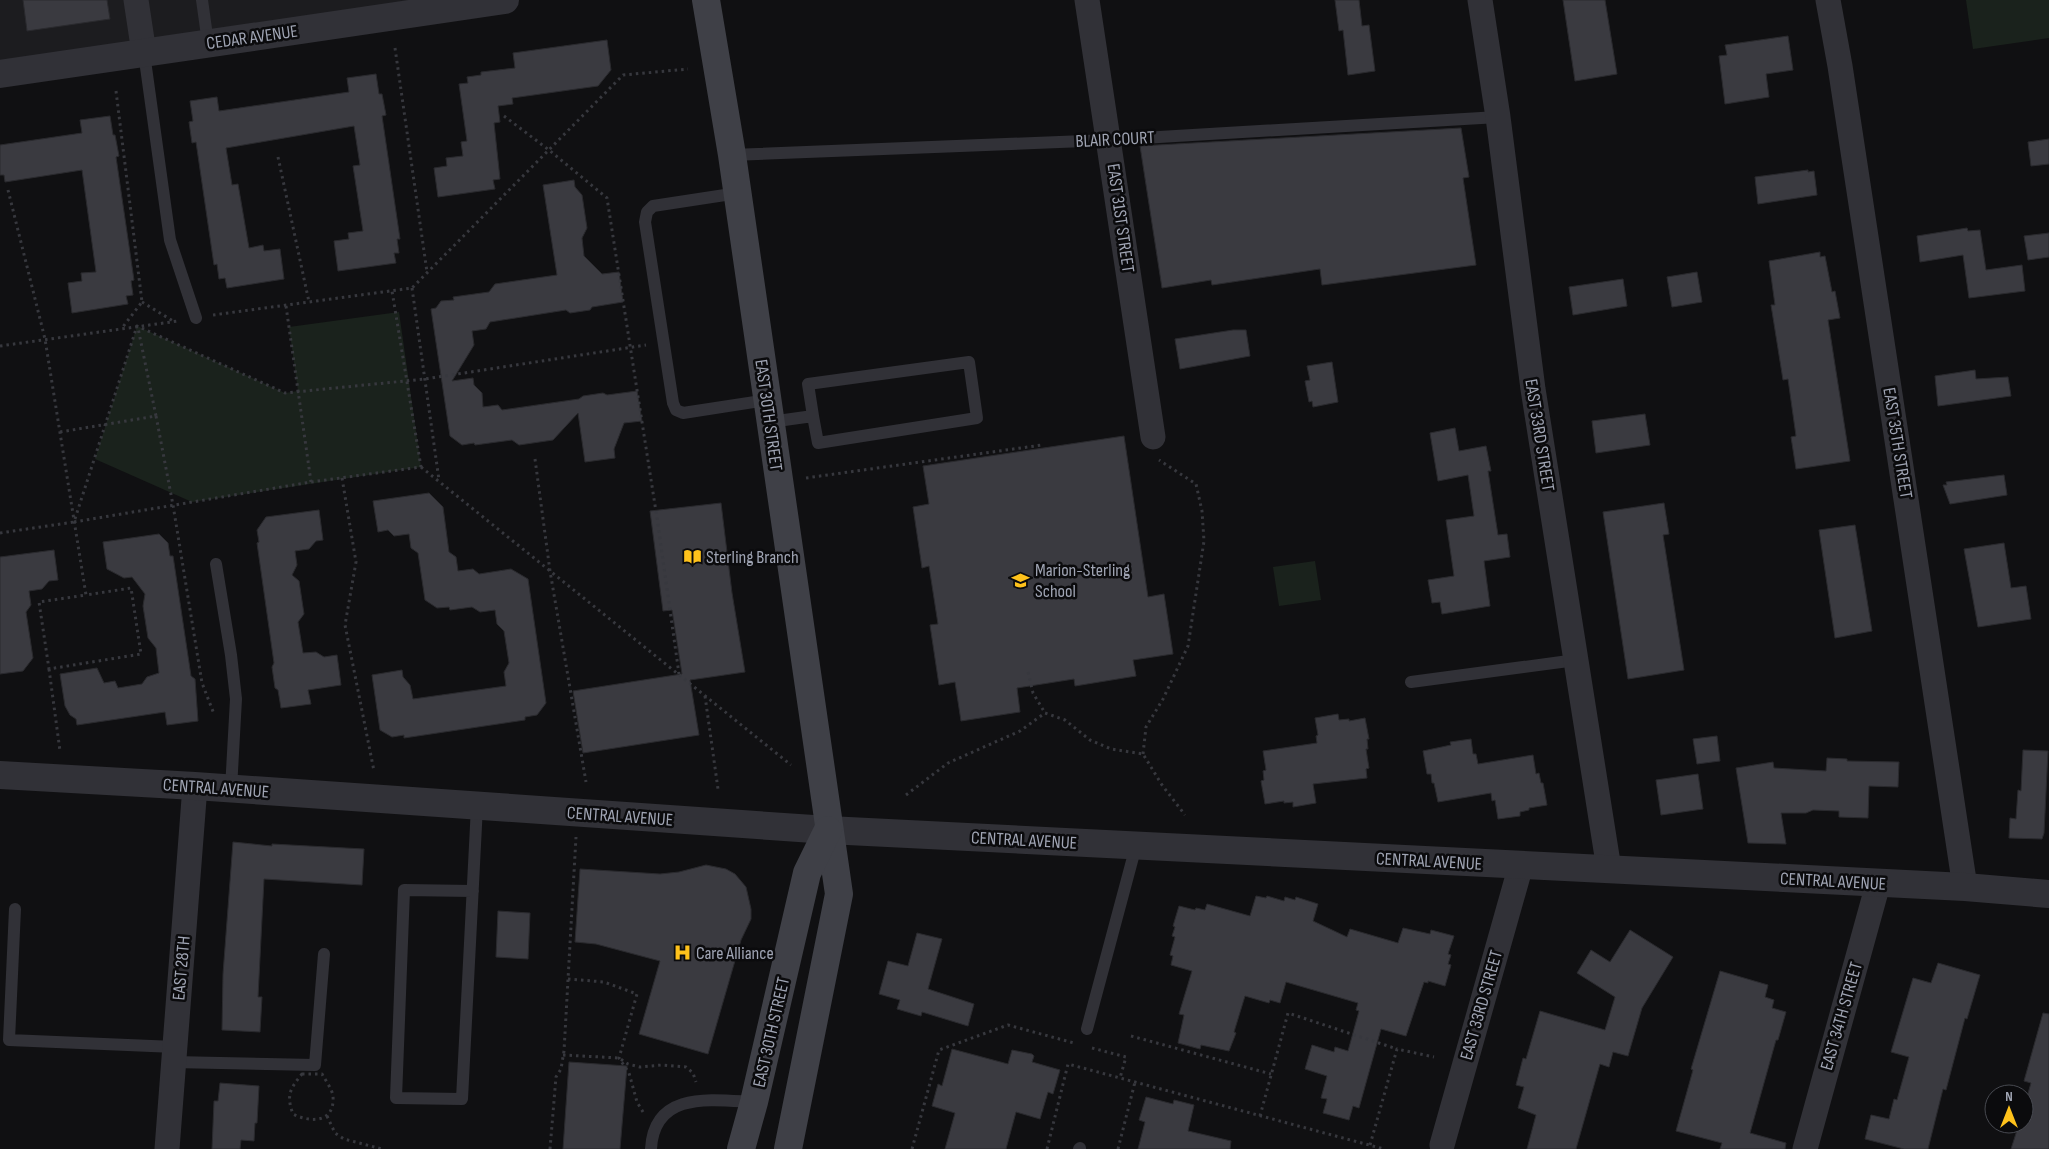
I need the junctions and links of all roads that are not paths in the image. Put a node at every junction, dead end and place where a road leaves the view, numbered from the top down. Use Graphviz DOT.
graph roads {
  1 [pos="136,0"];
  2 [pos="202,0"];
  3 [pos="504,0"];
  4 [pos="706,0"];
  5 [pos="1087,0"];
  6 [pos="1480,0"];
  7 [pos="1828,0"];
  8 [pos="208,43"];
  9 [pos="144,53"];
  10 [pos="0,74"];
  11 [pos="1498,117"];
  12 [pos="1109,140"];
  13 [pos="732,155"];
  14 [pos="738,193"];
  15 [pos="196,318"];
  16 [pos="769,411"];
  17 [pos="813,416"];
  18 [pos="1153,437"];
  19 [pos="216,564"];
  20 [pos="1576,660"];
  21 [pos="1410,682"];
  22 [pos="0,775"];
  23 [pos="196,786"];
  24 [pos="231,789"];
  25 [pos="477,806"];
  26 [pos="828,830"];
  27 [pos="1136,846"];
  28 [pos="1521,865"];
  29 [pos="1609,869"];
  30 [pos="1878,884"];
  31 [pos="1965,887"];
  32 [pos="473,891"];
  33 [pos="2049,894"];
  34 [pos="15,909"];
  35 [pos="324,954"];
  36 [pos="1087,1029"];
  37 [pos="174,1054"];
  38 [pos="754,1102"];
  39 [pos="1442,1145"];
  40 [pos="167,1149"];
  41 [pos="651,1149"];
  42 [pos="741,1149"];
  43 [pos="788,1149"];
  44 [pos="1805,1149"];
  1 -- 9 [label="street"];
  2 -- 8 [label="lane"];
  3 -- 8 [label="street, CEDAR AVENUE"];
  4 -- 13 [label="main road, EAST 30TH STREET"];
  5 -- 12 [label="street, EAST 31ST STREET"];
  6 -- 11 [label="street, EAST 33RD STREET"];
  7 -- 31 [label="street, EAST 35TH STREET"];
  8 -- 9 [label="street, CEDAR AVENUE"];
  9 -- 10 [label="street, CEDAR AVENUE"];
  9 -- 15 [label="lane"];
  11 -- 12 [label="lane, BLAIR COURT"];
  11 -- 20 [label="street, EAST 33RD STREET"];
  12 -- 13 [label="lane, BLAIR COURT"];
  12 -- 18 [label="street, EAST 31ST STREET"];
  13 -- 14 [label="main road, EAST 30TH STREET"];
  14 -- 16 [label="main road, EAST 30TH STREET"];
  14 -- 16 [label="lane"];
  16 -- 17 [label="lane"];
  16 -- 26 [label="main road, EAST 30TH STREET"];
  17 -- 17 [label="lane"];
  19 -- 24 [label="lane"];
  20 -- 21 [label="lane"];
  20 -- 29 [label="street, EAST 33RD STREET"];
  22 -- 23 [label="street, CENTRAL AVENUE"];
  23 -- 24 [label="street, CENTRAL AVENUE"];
  23 -- 37 [label="street, EAST 28TH"];
  24 -- 25 [label="street, CENTRAL AVENUE"];
  25 -- 26 [label="street, CENTRAL AVENUE"];
  25 -- 32 [label="lane"];
  26 -- 27 [label="street, CENTRAL AVENUE"];
  26 -- 38 [label="main road, EAST 30TH STREET"];
  26 -- 43 [label="main road, EAST 30TH STREET"];
  27 -- 28 [label="street, CENTRAL AVENUE"];
  27 -- 36 [label="lane"];
  28 -- 29 [label="street, CENTRAL AVENUE"];
  28 -- 39 [label="street, EAST 33RD STREET"];
  29 -- 30 [label="street, CENTRAL AVENUE"];
  30 -- 31 [label="street, CENTRAL AVENUE"];
  30 -- 44 [label="street, EAST 34TH STREET"];
  31 -- 33 [label="street, CENTRAL AVENUE"];
  32 -- 32 [label="lane"];
  34 -- 37 [label="lane"];
  35 -- 37 [label="lane"];
  37 -- 40 [label="street, EAST 28TH"];
  38 -- 41 [label="lane"];
  38 -- 42 [label="main road, EAST 30TH STREET"];
}
